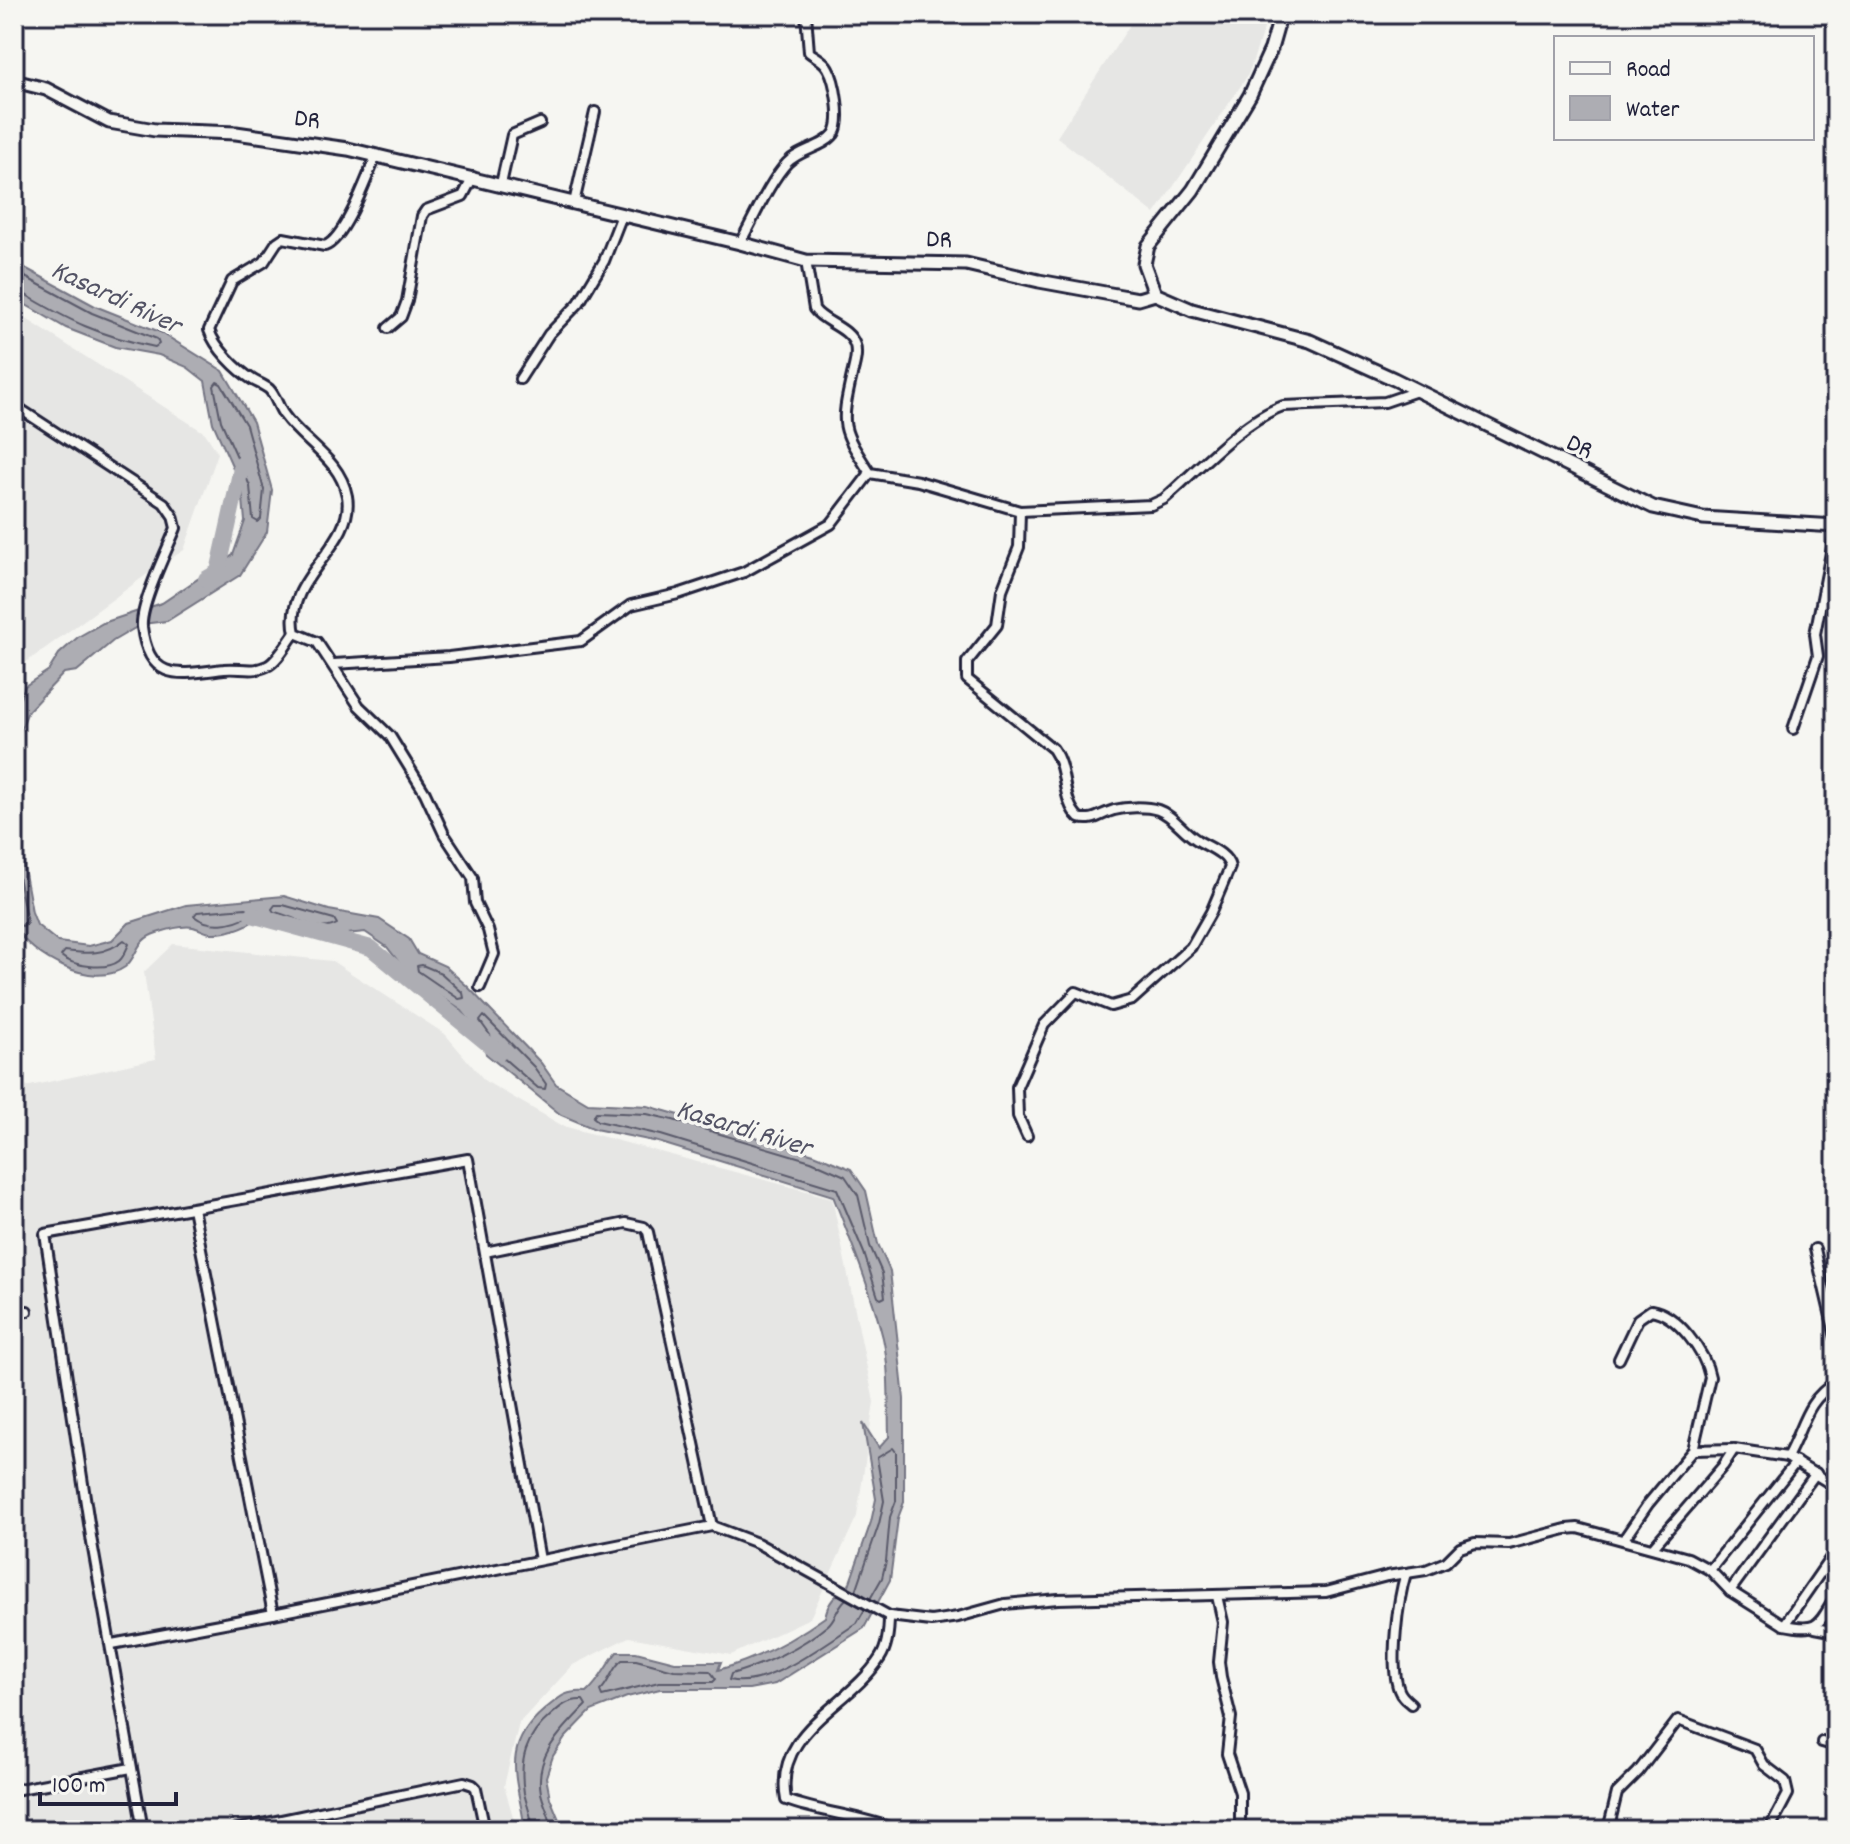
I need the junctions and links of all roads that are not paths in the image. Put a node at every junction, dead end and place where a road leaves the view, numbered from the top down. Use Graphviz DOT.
graph roads {
  1 [pos="806,14"];
  2 [pos="1281,14"];
  3 [pos="14,81"];
  4 [pos="595,112"];
  5 [pos="540,123"];
  6 [pos="376,156"];
  7 [pos="473,177"];
  8 [pos="501,184"];
  9 [pos="574,203"];
  10 [pos="622,215"];
  11 [pos="740,243"];
  12 [pos="806,261"];
  13 [pos="1155,294"];
  14 [pos="388,328"];
  15 [pos="520,379"];
  16 [pos="1417,391"];
  17 [pos="14,405"];
  18 [pos="870,473"];
  19 [pos="1020,511"];
  20 [pos="1836,526"];
  21 [pos="295,633"];
  22 [pos="334,664"];
  23 [pos="1793,729"];
  24 [pos="480,987"];
  25 [pos="1027,1136"];
  26 [pos="193,1208"];
  27 [pos="1815,1249"];
  28 [pos="485,1252"];
  29 [pos="27,1311"];
  30 [pos="14,1313"];
  31 [pos="1836,1337"];
  32 [pos="1619,1359"];
  33 [pos="1836,1382"];
  34 [pos="1734,1449"];
  35 [pos="1693,1450"];
  36 [pos="1787,1457"];
  37 [pos="1796,1462"];
  38 [pos="1816,1473"];
  39 [pos="1836,1487"];
  40 [pos="712,1526"];
  41 [pos="1624,1539"];
  42 [pos="1653,1547"];
  43 [pos="1836,1550"];
  44 [pos="540,1560"];
  45 [pos="1710,1570"];
  46 [pos="1406,1573"];
  47 [pos="1730,1591"];
  48 [pos="1217,1596"];
  49 [pos="1836,1596"];
  50 [pos="273,1614"];
  51 [pos="889,1616"];
  52 [pos="1784,1625"];
  53 [pos="1815,1628"];
  54 [pos="1836,1632"];
  55 [pos="112,1644"];
  56 [pos="1411,1704"];
  57 [pos="1822,1742"];
  58 [pos="1836,1746"];
  59 [pos="131,1768"];
  60 [pos="14,1790"];
  61 [pos="1609,1827"];
  62 [pos="143,1830"];
  63 [pos="233,1830"];
  64 [pos="485,1830"];
  65 [pos="897,1830"];
  66 [pos="1240,1830"];
  67 [pos="1625,1830"];
  68 [pos="1769,1830"];
  1 -- 11 [label="street"];
  2 -- 13 [label="street"];
  3 -- 6 [label="street, DR"];
  4 -- 9 [label="street"];
  5 -- 8 [label="street"];
  6 -- 7 [label="street, DR"];
  6 -- 21 [label="street"];
  7 -- 8 [label="street, DR"];
  7 -- 14 [label="street"];
  8 -- 9 [label="street, DR"];
  9 -- 10 [label="street, DR"];
  10 -- 11 [label="street, DR"];
  10 -- 15 [label="street"];
  11 -- 12 [label="street, DR"];
  12 -- 13 [label="street, DR"];
  12 -- 18 [label="street"];
  13 -- 16 [label="street, DR"];
  16 -- 19 [label="street"];
  16 -- 20 [label="street, DR"];
  17 -- 21 [label="street"];
  18 -- 19 [label="street"];
  18 -- 22 [label="street"];
  19 -- 25 [label="street"];
  20 -- 23 [label="street"];
  21 -- 22 [label="street"];
  22 -- 24 [label="street"];
  26 -- 28 [label="street"];
  26 -- 50 [label="street"];
  26 -- 55 [label="street"];
  27 -- 31 [label="street"];
  28 -- 40 [label="street"];
  28 -- 44 [label="street"];
  29 -- 30 [label="street"];
  32 -- 35 [label="street"];
  33 -- 36 [label="street"];
  34 -- 35 [label="street"];
  34 -- 36 [label="street"];
  34 -- 42 [label="street"];
  35 -- 41 [label="street"];
  36 -- 37 [label="street"];
  37 -- 38 [label="street"];
  37 -- 45 [label="street"];
  38 -- 39 [label="street"];
  38 -- 47 [label="street"];
  40 -- 44 [label="street"];
  40 -- 51 [label="street"];
  41 -- 42 [label="street"];
  41 -- 46 [label="street"];
  42 -- 45 [label="street"];
  43 -- 52 [label="street"];
  44 -- 50 [label="street"];
  45 -- 47 [label="street"];
  46 -- 48 [label="street"];
  46 -- 56 [label="street"];
  47 -- 52 [label="street"];
  48 -- 51 [label="street"];
  48 -- 66 [label="street"];
  49 -- 53 [label="street"];
  50 -- 55 [label="street"];
  51 -- 65 [label="street"];
  52 -- 53 [label="street"];
  53 -- 54 [label="street"];
  55 -- 59 [label="street"];
  57 -- 58 [label="street"];
  59 -- 60 [label="street"];
  59 -- 62 [label="street"];
  61 -- 67 [label="street"];
  61 -- 68 [label="street"];
  63 -- 64 [label="street"];
}
